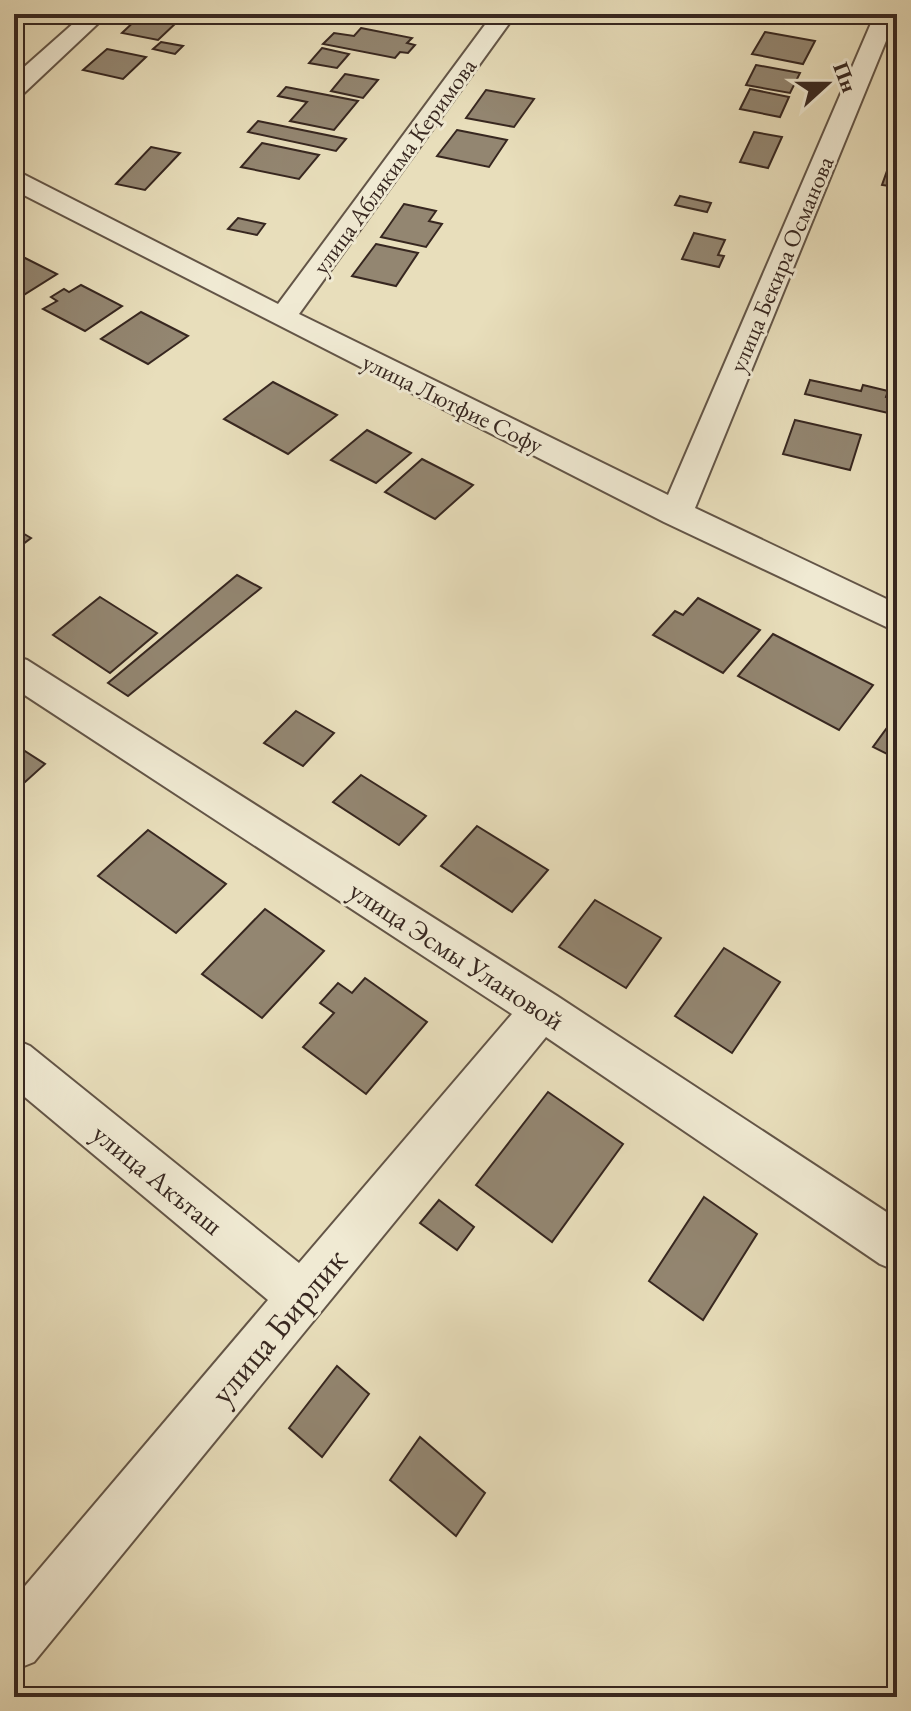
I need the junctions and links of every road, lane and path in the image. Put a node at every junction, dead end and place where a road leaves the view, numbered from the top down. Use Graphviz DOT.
graph roads {
  1 [pos="97,14"];
  2 [pos="505,14"];
  3 [pos="886,14"];
  4 [pos="14,89"];
  5 [pos="14,180"];
  6 [pos="282,318"];
  7 [pos="676,514"];
  8 [pos="897,619"];
  9 [pos="14,670"];
  10 [pos="542,1010"];
  11 [pos="14,1060"];
  12 [pos="897,1247"];
  13 [pos="302,1297"];
  14 [pos="14,1642"];
  1 -- 4 [label="street"];
  2 -- 6 [label="street, улица Аблякима Керимова"];
  3 -- 7 [label="street, улица Бекира Османова"];
  5 -- 6 [label="street, улица Лютфие Софу"];
  6 -- 7 [label="street, улица Лютфие Софу"];
  7 -- 8 [label="street, улица Лютфие Софу"];
  9 -- 10 [label="street, улица Эсмы Улановой"];
  10 -- 12 [label="street, улица Эсмы Улановой"];
  10 -- 13 [label="street, улица Бирлик"];
  11 -- 13 [label="street, улица Акъташ"];
  13 -- 14 [label="street, улица Бирлик"];
}
